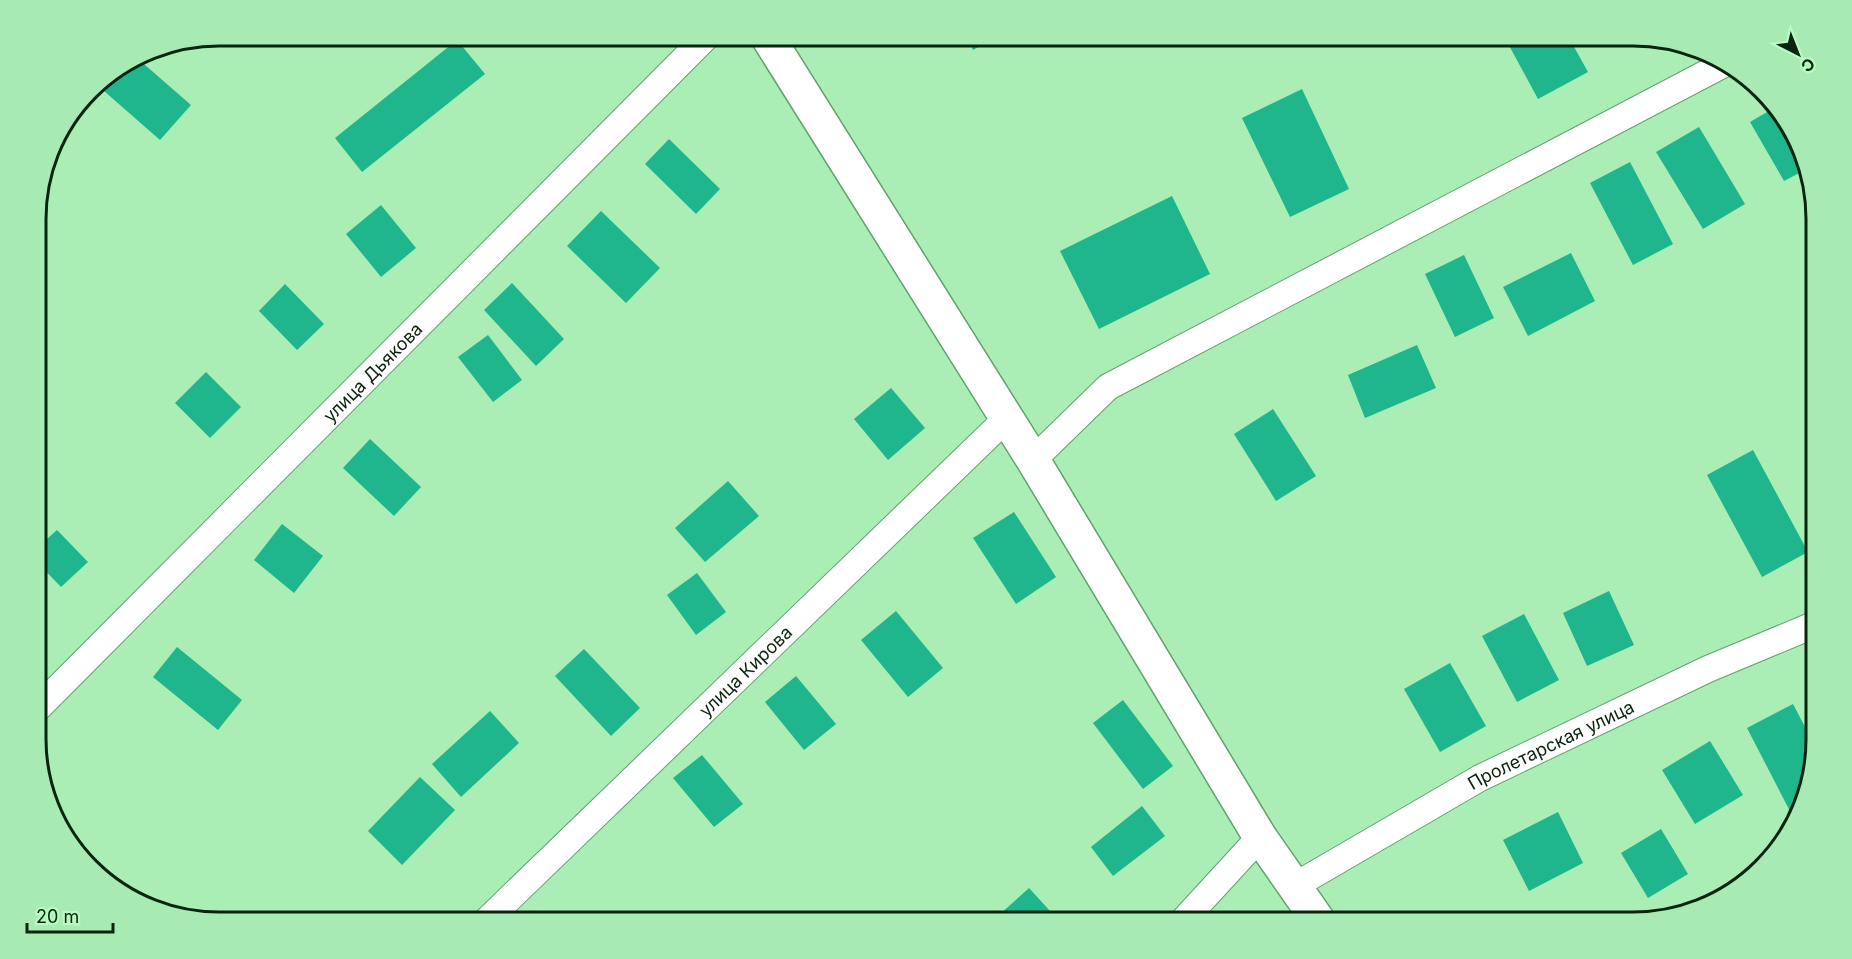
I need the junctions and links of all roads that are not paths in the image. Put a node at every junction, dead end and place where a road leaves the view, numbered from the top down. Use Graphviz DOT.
graph roads {
  1 [pos="696,47"];
  2 [pos="774,47"];
  3 [pos="1716,68"];
  4 [pos="1006,419"];
  5 [pos="1033,460"];
  6 [pos="1806,628"];
  7 [pos="47,699"];
  8 [pos="1260,837"];
  9 [pos="1296,885"];
  10 [pos="495,912"];
  11 [pos="1191,912"];
  12 [pos="1313,912"];
  1 -- 7 [label="street, улица Дьякова"];
  2 -- 4 [label="main road"];
  3 -- 5 [label="street"];
  4 -- 5 [label="main road"];
  4 -- 10 [label="street, улица Кирова"];
  5 -- 8 [label="main road"];
  6 -- 9 [label="street, Пролетарская улица"];
  8 -- 9 [label="main road"];
  8 -- 11 [label="street"];
  9 -- 12 [label="main road"];
}
